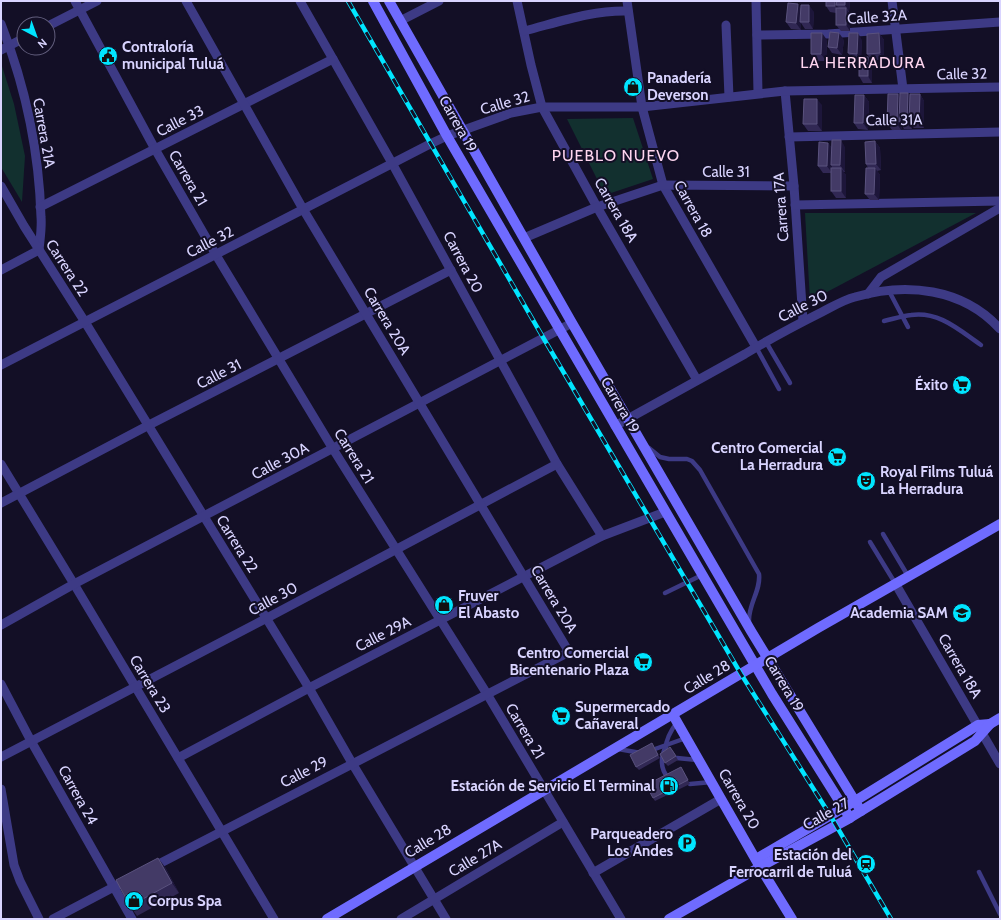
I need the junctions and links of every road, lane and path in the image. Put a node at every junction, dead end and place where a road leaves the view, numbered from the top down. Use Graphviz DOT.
graph roads {
  1 [pos="75,1"];
  2 [pos="97,1"];
  3 [pos="186,1"];
  4 [pos="300,1"];
  5 [pos="373,1"];
  6 [pos="389,1"];
  7 [pos="439,1"];
  8 [pos="517,1"];
  9 [pos="756,1"];
  10 [pos="892,1"];
  11 [pos="627,6"];
  12 [pos="80,10"];
  13 [pos="400,21"];
  14 [pos="56,22"];
  15 [pos="1000,22"];
  16 [pos="1,24"];
  17 [pos="726,25"];
  18 [pos="895,30"];
  19 [pos="524,31"];
  20 [pos="756,35"];
  21 [pos="16,42"];
  22 [pos="5,48"];
  23 [pos="333,59"];
  24 [pos="1000,87"];
  25 [pos="902,89"];
  26 [pos="785,91"];
  27 [pos="758,93"];
  28 [pos="729,97"];
  29 [pos="244,104"];
  30 [pos="542,107"];
  31 [pos="642,107"];
  32 [pos="462,131"];
  33 [pos="1000,132"];
  34 [pos="447,136"];
  35 [pos="789,137"];
  36 [pos="155,149"];
  37 [pos="392,163"];
  38 [pos="663,185"];
  39 [pos="1,186"];
  40 [pos="794,186"];
  41 [pos="1000,201"];
  42 [pos="795,205"];
  43 [pos="40,207"];
  44 [pos="598,207"];
  45 [pos="1000,208"];
  46 [pos="303,209"];
  47 [pos="524,238"];
  48 [pos="39,250"];
  49 [pos="216,254"];
  50 [pos="1,270"];
  51 [pos="450,270"];
  52 [pos="888,289"];
  53 [pos="868,294"];
  54 [pos="366,314"];
  55 [pos="902,316"];
  56 [pos="803,321"];
  57 [pos="884,321"];
  58 [pos="85,322"];
  59 [pos="572,323"];
  60 [pos="908,327"];
  61 [pos="1000,329"];
  62 [pos="560,330"];
  63 [pos="766,342"];
  64 [pos="980,344"];
  65 [pos="756,347"];
  66 [pos="278,359"];
  67 [pos="499,361"];
  68 [pos="1,365"];
  69 [pos="697,380"];
  70 [pos="790,383"];
  71 [pos="779,389"];
  72 [pos="419,404"];
  73 [pos="628,419"];
  74 [pos="149,426"];
  75 [pos="615,426"];
  76 [pos="638,437"];
  77 [pos="333,449"];
  78 [pos="1,464"];
  79 [pos="556,464"];
  80 [pos="19,494"];
  81 [pos="1,504"];
  82 [pos="481,504"];
  83 [pos="665,512"];
  84 [pos="204,516"];
  85 [pos="1000,524"];
  86 [pos="883,534"];
  87 [pos="602,536"];
  88 [pos="870,542"];
  89 [pos="396,549"];
  90 [pos="702,575"];
  91 [pos="524,576"];
  92 [pos="908,576"];
  93 [pos="895,583"];
  94 [pos="74,584"];
  95 [pos="665,593"];
  96 [pos="267,618"];
  97 [pos="440,620"];
  98 [pos="1,625"];
  99 [pos="751,631"];
  100 [pos="569,652"];
  101 [pos="767,658"];
  102 [pos="756,665"];
  103 [pos="1,684"];
  104 [pos="136,687"];
  105 [pos="309,688"];
  106 [pos="486,694"];
  107 [pos="674,718"];
  108 [pos="1000,718"];
  109 [pos="980,729"];
  110 [pos="686,738"];
  111 [pos="31,741"];
  112 [pos="666,745"];
  113 [pos="616,748"];
  114 [pos="655,749"];
  115 [pos="642,753"];
  116 [pos="668,753"];
  117 [pos="1,757"];
  118 [pos="178,758"];
  119 [pos="677,758"];
  120 [pos="699,760"];
  121 [pos="352,763"];
  122 [pos="1000,764"];
  123 [pos="669,779"];
  124 [pos="712,782"];
  125 [pos="690,784"];
  126 [pos="1,790"];
  127 [pos="544,790"];
  128 [pos="721,798"];
  129 [pos="855,801"];
  130 [pos="844,807"];
  131 [pos="861,811"];
  132 [pos="850,818"];
  133 [pos="563,822"];
  134 [pos="222,831"];
  135 [pos="758,863"];
  136 [pos="415,867"];
  137 [pos="979,872"];
  138 [pos="593,873"];
  139 [pos="113,887"];
  140 [pos="434,899"];
  141 [pos="1000,914"];
  142 [pos="39,919"];
  143 [pos="53,919"];
  144 [pos="132,919"];
  145 [pos="274,919"];
  146 [pos="328,919"];
  147 [pos="401,919"];
  148 [pos="446,919"];
  149 [pos="621,919"];
  150 [pos="669,919"];
  151 [pos="792,919"];
  1 -- 12 [label="street, Carrera 21"];
  2 -- 12 [label="street"];
  3 -- 29 [label="street, Carrera 20A"];
  4 -- 23 [label="street, Carrera 20"];
  5 -- 34 [label="main road, Carrera 19"];
  6 -- 13 [label="main road, Carrera 19"];
  7 -- 13 [label="street"];
  8 -- 19 [label="street, Carrera 18A"];
  9 -- 20 [label="street"];
  10 -- 18 [label="street"];
  11 -- 19 [label="street"];
  11 -- 31 [label="street, Carrera 18"];
  12 -- 14 [label="street"];
  12 -- 36 [label="street, Carrera 21"];
  13 -- 32 [label="main road, Carrera 19"];
  15 -- 18 [label="street, Calle 32A"];
  16 -- 22 [label="street, Carrera 21A"];
  17 -- 28 [label="street"];
  18 -- 20 [label="street, Calle 32A"];
  18 -- 25 [label="street"];
  19 -- 30 [label="street, Carrera 18A"];
  20 -- 27 [label="street"];
  21 -- 22 [label="street"];
  22 -- 43 [label="street, Carrera 21A"];
  23 -- 29 [label="street, Calle 33"];
  23 -- 37 [label="street, Carrera 20"];
  24 -- 25 [label="street, Calle 32"];
  25 -- 26 [label="street, Calle 32"];
  26 -- 27 [label="street, Calle 32"];
  26 -- 35 [label="street, Carrera 17A"];
  27 -- 28 [label="street, Calle 32"];
  28 -- 31 [label="street, Calle 32"];
  29 -- 36 [label="street, Calle 33"];
  29 -- 46 [label="street, Carrera 20A"];
  30 -- 31 [label="street, Calle 32"];
  30 -- 32 [label="street, Calle 32"];
  30 -- 44 [label="street, Carrera 18A"];
  31 -- 38 [label="street, Carrera 18"];
  32 -- 34 [label="street, Calle 32"];
  32 -- 47 [label="main road, Carrera 19"];
  33 -- 35 [label="street, Calle 31A"];
  34 -- 37 [label="street, Calle 32"];
  34 -- 62 [label="main road, Carrera 19"];
  35 -- 40 [label="street, Carrera 17A"];
  36 -- 43 [label="street, Calle 33"];
  36 -- 49 [label="street, Carrera 21"];
  37 -- 46 [label="street, Calle 32"];
  37 -- 51 [label="street, Carrera 20"];
  38 -- 40 [label="street, Calle 31"];
  38 -- 44 [label="street, Calle 31"];
  38 -- 65 [label="street, Carrera 18"];
  39 -- 48 [label="street, Carrera 22"];
  40 -- 42 [label="street, Carrera 17A"];
  41 -- 42 [label="street"];
  42 -- 56 [label="street, Carrera 17A"];
  43 -- 48 [label="street, Carrera 21A"];
  44 -- 47 [label="street, Calle 31"];
  44 -- 69 [label="street, Carrera 18A"];
  45 -- 53 [label="street"];
  46 -- 49 [label="street, Calle 32"];
  46 -- 54 [label="street, Carrera 20A"];
  47 -- 59 [label="main road, Carrera 19"];
  48 -- 50 [label="street"];
  48 -- 58 [label="street, Carrera 22"];
  49 -- 58 [label="street, Calle 32"];
  49 -- 66 [label="street, Carrera 21"];
  51 -- 54 [label="street, Calle 31"];
  51 -- 67 [label="street, Carrera 20"];
  52 -- 53 [label="street, Calle 30"];
  52 -- 55 [label="lane"];
  52 -- 61 [label="street, Calle 30"];
  53 -- 56 [label="street, Calle 30"];
  54 -- 66 [label="street, Calle 31"];
  54 -- 72 [label="street, Carrera 20A"];
  55 -- 57 [label="lane"];
  55 -- 60 [label="lane"];
  55 -- 64 [label="lane"];
  56 -- 63 [label="street, Calle 30"];
  58 -- 68 [label="street, Calle 32"];
  58 -- 74 [label="street, Carrera 22"];
  59 -- 62 [label="street, Calle 30A"];
  59 -- 73 [label="main road, Carrera 19"];
  62 -- 67 [label="street, Calle 30A"];
  62 -- 75 [label="main road, Carrera 19"];
  63 -- 65 [label="street, Calle 30"];
  63 -- 70 [label="lane"];
  65 -- 69 [label="street, Calle 30"];
  65 -- 71 [label="lane"];
  66 -- 74 [label="street, Calle 31"];
  66 -- 77 [label="street, Carrera 21"];
  67 -- 72 [label="street, Calle 30A"];
  67 -- 79 [label="street, Carrera 20"];
  69 -- 73 [label="street, Calle 30"];
  72 -- 77 [label="street, Calle 30A"];
  72 -- 82 [label="street, Carrera 20A"];
  73 -- 75 [label="street, Calle 30"];
  73 -- 76 [label="main road, Carrera 19"];
  74 -- 80 [label="street, Calle 31"];
  74 -- 84 [label="street, Carrera 22"];
  75 -- 83 [label="main road, Carrera 19"];
  76 -- 99 [label="main road, Carrera 19"];
  76 -- 99 [label="lane"];
  77 -- 84 [label="street, Calle 30A"];
  77 -- 89 [label="street, Carrera 21"];
  78 -- 80 [label="street, Carrera 23"];
  79 -- 82 [label="street, Calle 30"];
  79 -- 87 [label="street, Carrera 20"];
  80 -- 81 [label="street, Calle 31"];
  80 -- 94 [label="street, Carrera 23"];
  82 -- 89 [label="street, Calle 30"];
  82 -- 91 [label="street, Carrera 20A"];
  83 -- 87 [label="street, Calle 29A"];
  83 -- 90 [label="main road, Carrera 19"];
  84 -- 94 [label="street, Calle 30A"];
  84 -- 96 [label="street, Carrera 22"];
  85 -- 92 [label="main road, Calle 28"];
  86 -- 92 [label="lane"];
  87 -- 91 [label="street, Calle 29A"];
  88 -- 93 [label="lane"];
  89 -- 96 [label="street, Calle 30"];
  89 -- 97 [label="street, Carrera 21"];
  90 -- 95 [label="lane"];
  90 -- 102 [label="main road, Carrera 19"];
  91 -- 97 [label="street, Calle 29A"];
  91 -- 100 [label="street, Carrera 20A"];
  92 -- 93 [label="main road, Calle 28"];
  93 -- 101 [label="main road, Calle 28"];
  93 -- 109 [label="street, Carrera 18A"];
  94 -- 98 [label="street, Calle 30A"];
  94 -- 104 [label="street, Carrera 23"];
  96 -- 104 [label="street, Calle 30"];
  96 -- 105 [label="street, Carrera 22"];
  97 -- 105 [label="street, Calle 29A"];
  97 -- 106 [label="street, Carrera 21"];
  99 -- 101 [label="main road, Carrera 19"];
  100 -- 106 [label="street, Calle 29"];
  101 -- 102 [label="main road, Calle 28"];
  101 -- 129 [label="main road, Carrera 19"];
  102 -- 107 [label="main road, Calle 28"];
  102 -- 130 [label="main road, Carrera 19"];
  103 -- 111 [label="street, Carrera 24"];
  104 -- 111 [label="street, Calle 30"];
  104 -- 118 [label="street, Carrera 23"];
  105 -- 118 [label="street, Calle 29A"];
  105 -- 121 [label="street, Carrera 22"];
  106 -- 121 [label="street, Calle 29"];
  106 -- 127 [label="street, Carrera 21"];
  107 -- 110 [label="main road, Carrera 20"];
  107 -- 112 [label="lane"];
  107 -- 113 [label="main road, Calle 28"];
  108 -- 109 [label="main road, Calle 27"];
  109 -- 122 [label="street, Carrera 18A"];
  109 -- 129 [label="main road, Calle 27"];
  109 -- 131 [label="main road, Calle 27"];
  110 -- 112 [label="lane"];
  110 -- 120 [label="main road, Carrera 20"];
  111 -- 117 [label="street, Calle 30"];
  111 -- 139 [label="street, Carrera 24"];
  112 -- 114 [label="lane"];
  112 -- 116 [label="lane"];
  112 -- 123 [label="lane"];
  113 -- 115 [label="lane"];
  113 -- 127 [label="main road, Calle 28"];
  118 -- 134 [label="street, Carrera 23"];
  119 -- 120 [label="lane"];
  120 -- 124 [label="main road, Carrera 20"];
  121 -- 134 [label="street, Calle 29"];
  121 -- 136 [label="street, Carrera 22"];
  124 -- 125 [label="lane"];
  124 -- 128 [label="main road, Carrera 20"];
  126 -- 142 [label="street"];
  127 -- 133 [label="street, Carrera 21"];
  127 -- 136 [label="main road, Calle 28"];
  128 -- 135 [label="main road, Carrera 20"];
  128 -- 138 [label="street"];
  129 -- 130 [label="main road, Calle 27"];
  129 -- 131 [label="main road, Carrera 19"];
  130 -- 132 [label="main road, Carrera 19"];
  130 -- 135 [label="main road, Calle 27"];
  131 -- 132 [label="main road, Calle 27"];
  132 -- 135 [label="main road, Calle 27"];
  133 -- 138 [label="street, Carrera 21"];
  133 -- 140 [label="street, Calle 27A"];
  134 -- 139 [label="street, Calle 29"];
  134 -- 145 [label="street, Carrera 23"];
  135 -- 150 [label="main road, Calle 27"];
  135 -- 151 [label="main road, Carrera 20"];
  136 -- 140 [label="street, Carrera 22"];
  136 -- 146 [label="main road, Calle 28"];
  137 -- 141 [label="lane"];
  138 -- 149 [label="street, Carrera 21"];
  139 -- 143 [label="street, Calle 29"];
  139 -- 144 [label="street, Carrera 24"];
  140 -- 147 [label="street, Calle 27A"];
  140 -- 148 [label="street, Carrera 22"];
}
